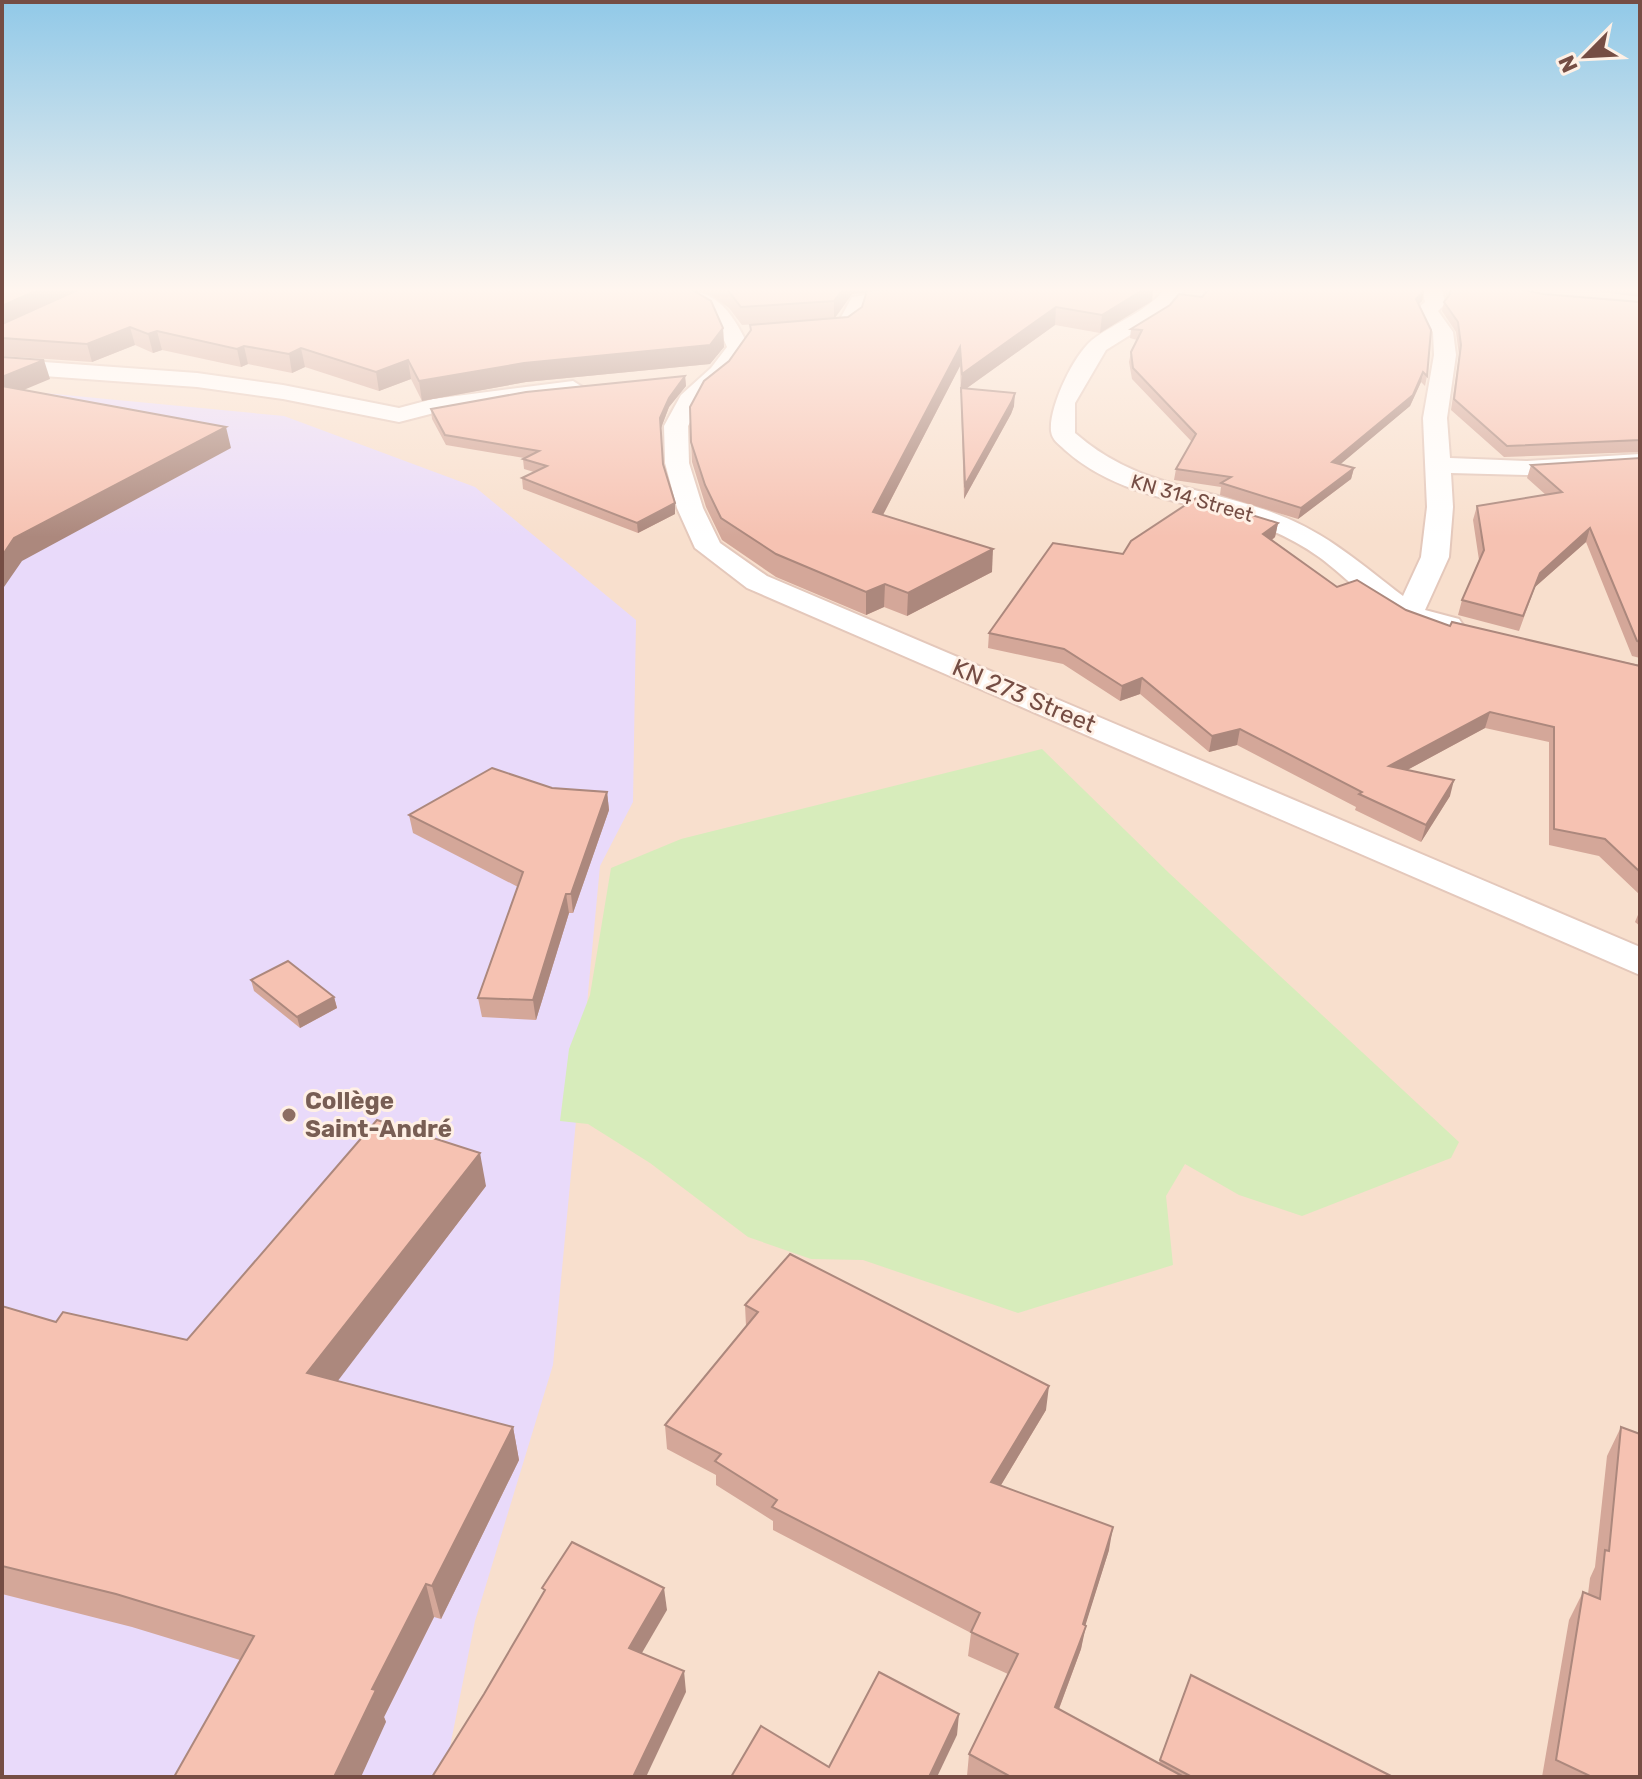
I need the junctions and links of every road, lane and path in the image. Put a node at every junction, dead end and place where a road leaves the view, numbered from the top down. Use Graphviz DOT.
graph roads {
  1 [pos="72,371"];
  2 [pos="1083,371"];
  3 [pos="1444,371"];
  4 [pos="719,373"];
  5 [pos="675,377"];
  6 [pos="602,385"];
  7 [pos="1640,461"];
  8 [pos="1440,465"];
  9 [pos="1409,613"];
  10 [pos="1474,633"];
  11 [pos="1640,962"];
  1 -- 6 [label="street"];
  2 -- 9 [label="street, KN 314 Street"];
  3 -- 8 [label="street"];
  4 -- 5 [label="street"];
  4 -- 11 [label="street, KN 273 Street"];
  7 -- 8 [label="street"];
  8 -- 9 [label="street"];
  9 -- 10 [label="street, KN 314 Street"];
}
